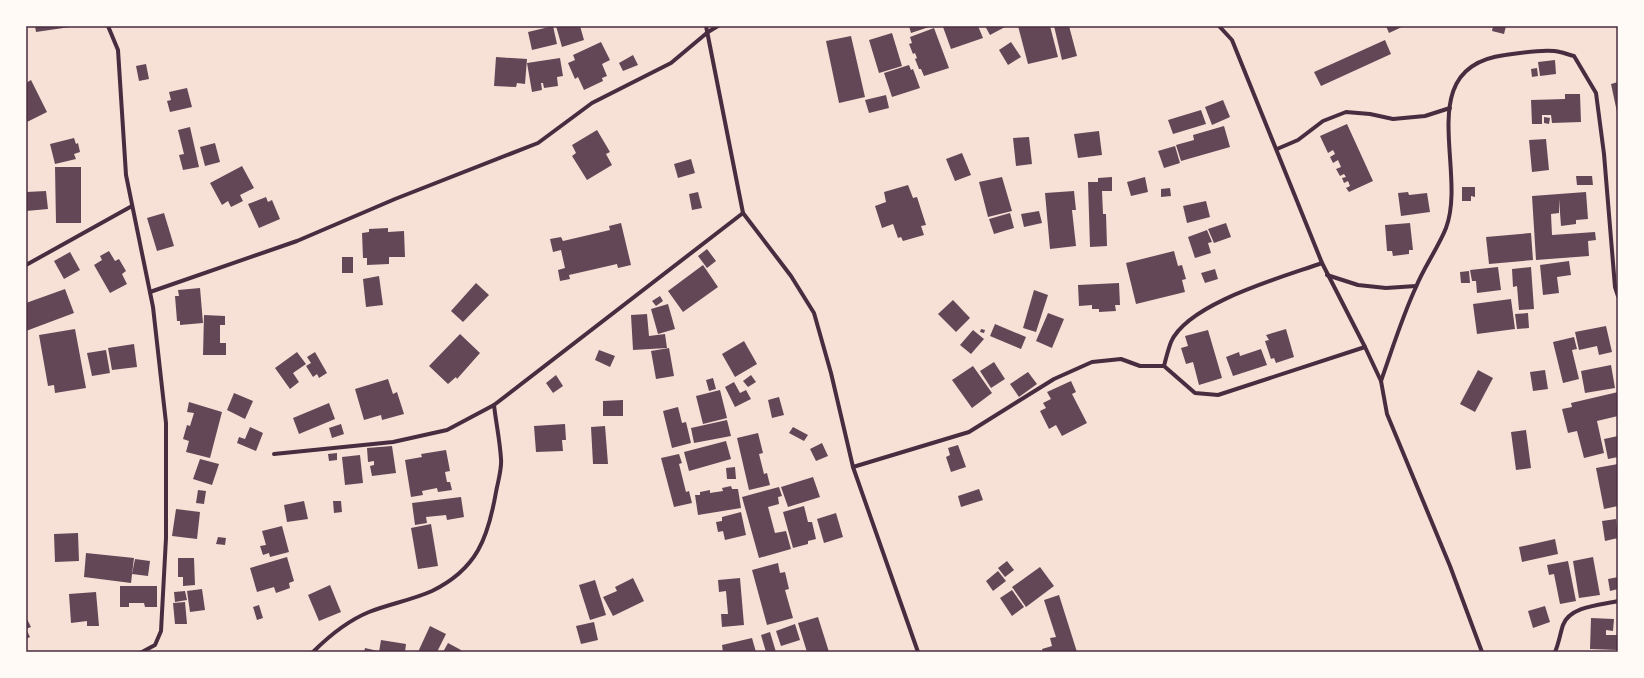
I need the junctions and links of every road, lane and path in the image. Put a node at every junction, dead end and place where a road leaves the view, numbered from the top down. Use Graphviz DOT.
graph roads {
  1 [pos="108,26"];
  2 [pos="706,26"];
  3 [pos="718,26"];
  4 [pos="1219,26"];
  5 [pos="708,32"];
  6 [pos="1450,108"];
  7 [pos="1277,149"];
  8 [pos="132,206"];
  9 [pos="743,213"];
  10 [pos="1322,263"];
  11 [pos="26,265"];
  12 [pos="1327,275"];
  13 [pos="1416,286"];
  14 [pos="150,292"];
  15 [pos="1618,296"];
  16 [pos="1365,347"];
  17 [pos="1164,366"];
  18 [pos="1381,381"];
  19 [pos="494,405"];
  20 [pos="274,454"];
  21 [pos="853,467"];
  22 [pos="1618,601"];
  23 [pos="142,652"];
  24 [pos="313,652"];
  25 [pos="918,652"];
  26 [pos="1482,652"];
  27 [pos="1555,652"];
  1 -- 8 [label="street"];
  2 -- 5 [label="street"];
  3 -- 5 [label="street"];
  4 -- 7 [label="street"];
  5 -- 9 [label="street"];
  5 -- 14 [label="street"];
  6 -- 7 [label="street"];
  6 -- 13 [label="street"];
  6 -- 15 [label="street"];
  7 -- 10 [label="street"];
  8 -- 11 [label="street"];
  8 -- 14 [label="street"];
  9 -- 19 [label="street"];
  9 -- 21 [label="street"];
  10 -- 12 [label="street"];
  10 -- 17 [label="street"];
  12 -- 13 [label="street"];
  12 -- 16 [label="street"];
  13 -- 18 [label="street"];
  14 -- 23 [label="street"];
  16 -- 17 [label="street"];
  16 -- 18 [label="street"];
  17 -- 21 [label="street"];
  18 -- 26 [label="street"];
  19 -- 20 [label="street"];
  19 -- 24 [label="street"];
  21 -- 25 [label="street"];
  22 -- 27 [label="street"];
}
